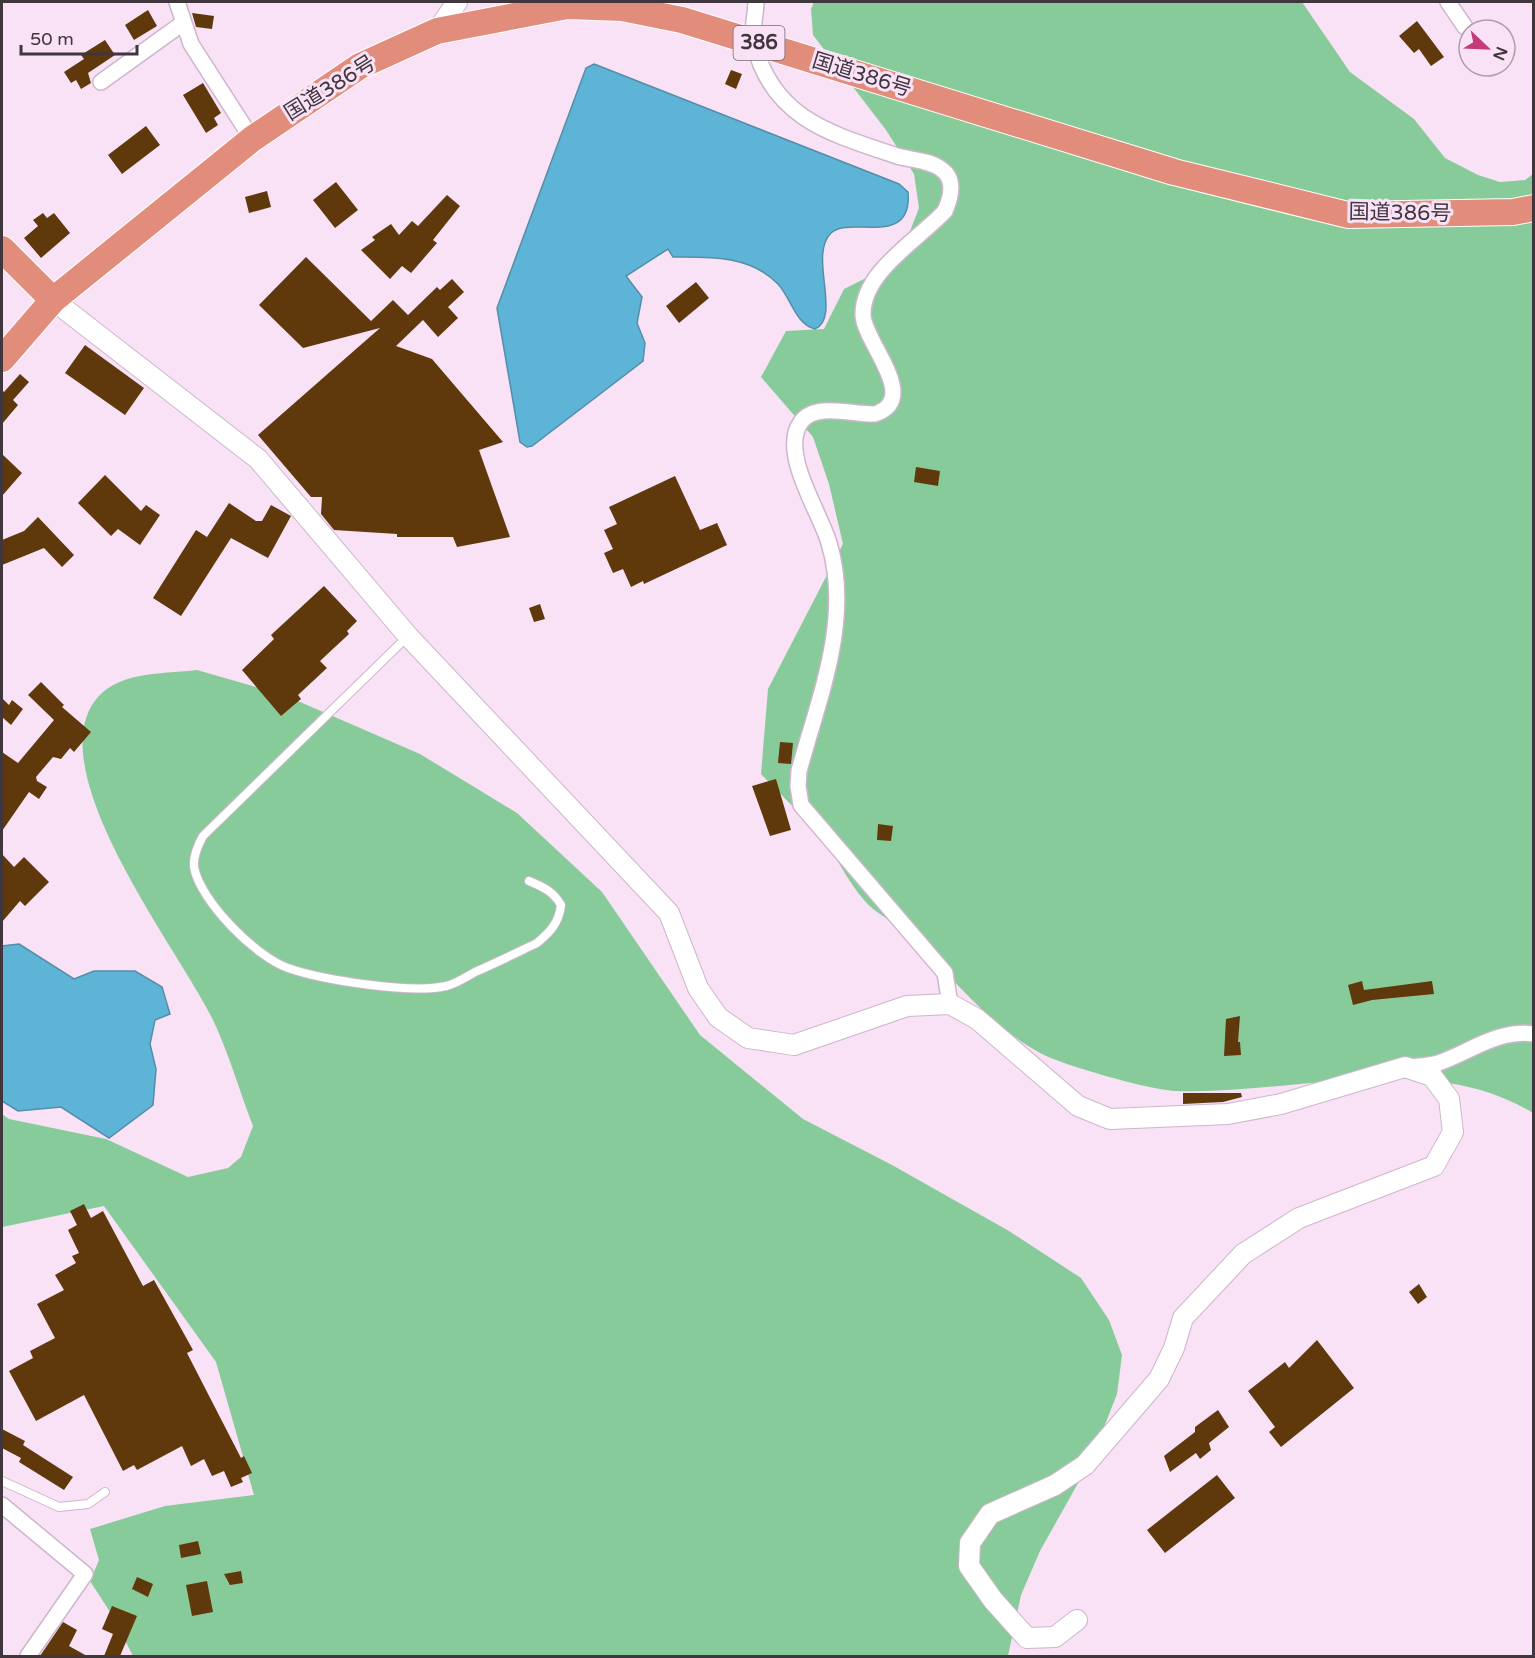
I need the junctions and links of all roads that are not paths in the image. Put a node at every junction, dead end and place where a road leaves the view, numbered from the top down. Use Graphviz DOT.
graph roads {
  1 [pos="177,2"];
  2 [pos="457,2"];
  3 [pos="756,2"];
  4 [pos="1448,2"];
  5 [pos="1458,18"];
  6 [pos="183,22"];
  7 [pos="437,31"];
  8 [pos="753,41"];
  9 [pos="101,82"];
  10 [pos="252,139"];
  11 [pos="1533,208"];
  12 [pos="2,249"];
  13 [pos="53,300"];
  14 [pos="2,359"];
  15 [pos="408,636"];
  16 [pos="529,881"];
  17 [pos="950,1004"];
  18 [pos="1533,1034"];
  19 [pos="1405,1067"];
  20 [pos="2,1481"];
  21 [pos="105,1492"];
  22 [pos="2,1505"];
  23 [pos="1077,1620"];
  24 [pos="28,1656"];
  1 -- 6 [label="street"];
  2 -- 7 [label="street"];
  3 -- 8 [label="street"];
  4 -- 5 [label="street"];
  6 -- 9 [label="street"];
  6 -- 10 [label="street"];
  7 -- 8 [label="highway, 国道386号 / 386"];
  7 -- 10 [label="highway, 国道386号 / 386"];
  8 -- 11 [label="highway, 国道386号 / 386"];
  8 -- 17 [label="street"];
  10 -- 13 [label="highway, 国道386号 / 386"];
  12 -- 13 [label="highway"];
  13 -- 14 [label="highway, 386"];
  13 -- 15 [label="street"];
  15 -- 16 [label="lane"];
  15 -- 17 [label="street"];
  17 -- 19 [label="street"];
  18 -- 19 [label="street"];
  19 -- 23 [label="street"];
  20 -- 21 [label="lane"];
  22 -- 24 [label="street"];
}
